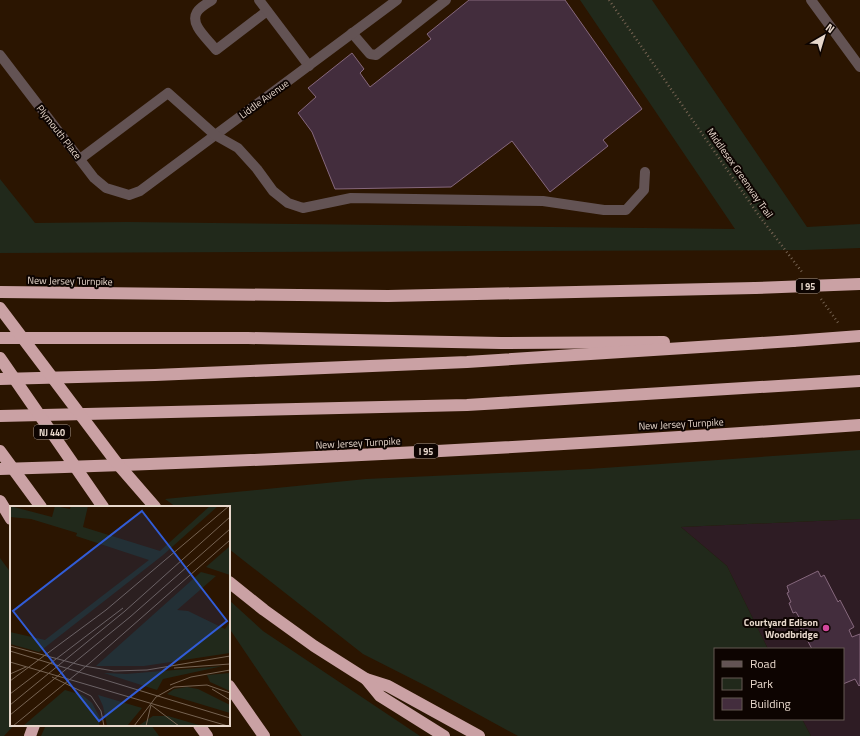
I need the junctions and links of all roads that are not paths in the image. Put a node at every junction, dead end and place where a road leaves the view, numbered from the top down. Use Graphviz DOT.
graph roads {
  1 [pos="212,0"];
  2 [pos="258,0"];
  3 [pos="397,0"];
  4 [pos="446,0"];
  5 [pos="811,0"];
  6 [pos="267,11"];
  7 [pos="352,33"];
  8 [pos="0,55"];
  9 [pos="309,66"];
  10 [pos="860,67"];
  11 [pos="215,135"];
  12 [pos="80,159"];
  13 [pos="645,172"];
  14 [pos="129,195"];
  15 [pos="860,284"];
  16 [pos="0,292"];
  17 [pos="0,308"];
  18 [pos="860,336"];
  19 [pos="0,338"];
  20 [pos="793,341"];
  21 [pos="0,358"];
  22 [pos="0,379"];
  23 [pos="860,380"];
  24 [pos="0,416"];
  25 [pos="855,426"];
  26 [pos="0,451"];
  27 [pos="0,469"];
  28 [pos="0,501"];
  29 [pos="40,506"];
  30 [pos="102,506"];
  31 [pos="154,506"];
  32 [pos="10,516"];
  33 [pos="230,583"];
  34 [pos="366,679"];
  35 [pos="230,687"];
  36 [pos="34,726"];
  37 [pos="200,726"];
  38 [pos="30,736"];
  39 [pos="207,736"];
  40 [pos="264,736"];
  41 [pos="444,736"];
  42 [pos="479,736"];
  1 -- 6 [label="street"];
  2 -- 6 [label="street"];
  3 -- 7 [label="street, Liddle Avenue"];
  4 -- 7 [label="street"];
  5 -- 10 [label="street"];
  6 -- 9 [label="street"];
  7 -- 9 [label="street, Liddle Avenue"];
  8 -- 12 [label="street, Plymouth Place"];
  9 -- 11 [label="street, Liddle Avenue"];
  11 -- 12 [label="street"];
  11 -- 13 [label="street"];
  11 -- 14 [label="street, Liddle Avenue"];
  12 -- 14 [label="street, Plymouth Place"];
  15 -- 16 [label="highway, New Jersey Turnpike / I 95, bridge"];
  17 -- 31 [label="highway, bridge"];
  18 -- 20 [label="highway, bridge"];
  19 -- 20 [label="highway"];
  20 -- 22 [label="highway"];
  21 -- 30 [label="highway, NJ 440, bridge"];
  23 -- 24 [label="highway"];
  25 -- 27 [label="highway, New Jersey Turnpike / I 95"];
  26 -- 29 [label="highway, bridge"];
  28 -- 32 [label="highway"];
  33 -- 34 [label="highway"];
  34 -- 41 [label="highway"];
  34 -- 42 [label="highway"];
  35 -- 40 [label="highway"];
  36 -- 38 [label="highway"];
  37 -- 39 [label="highway"];
}
